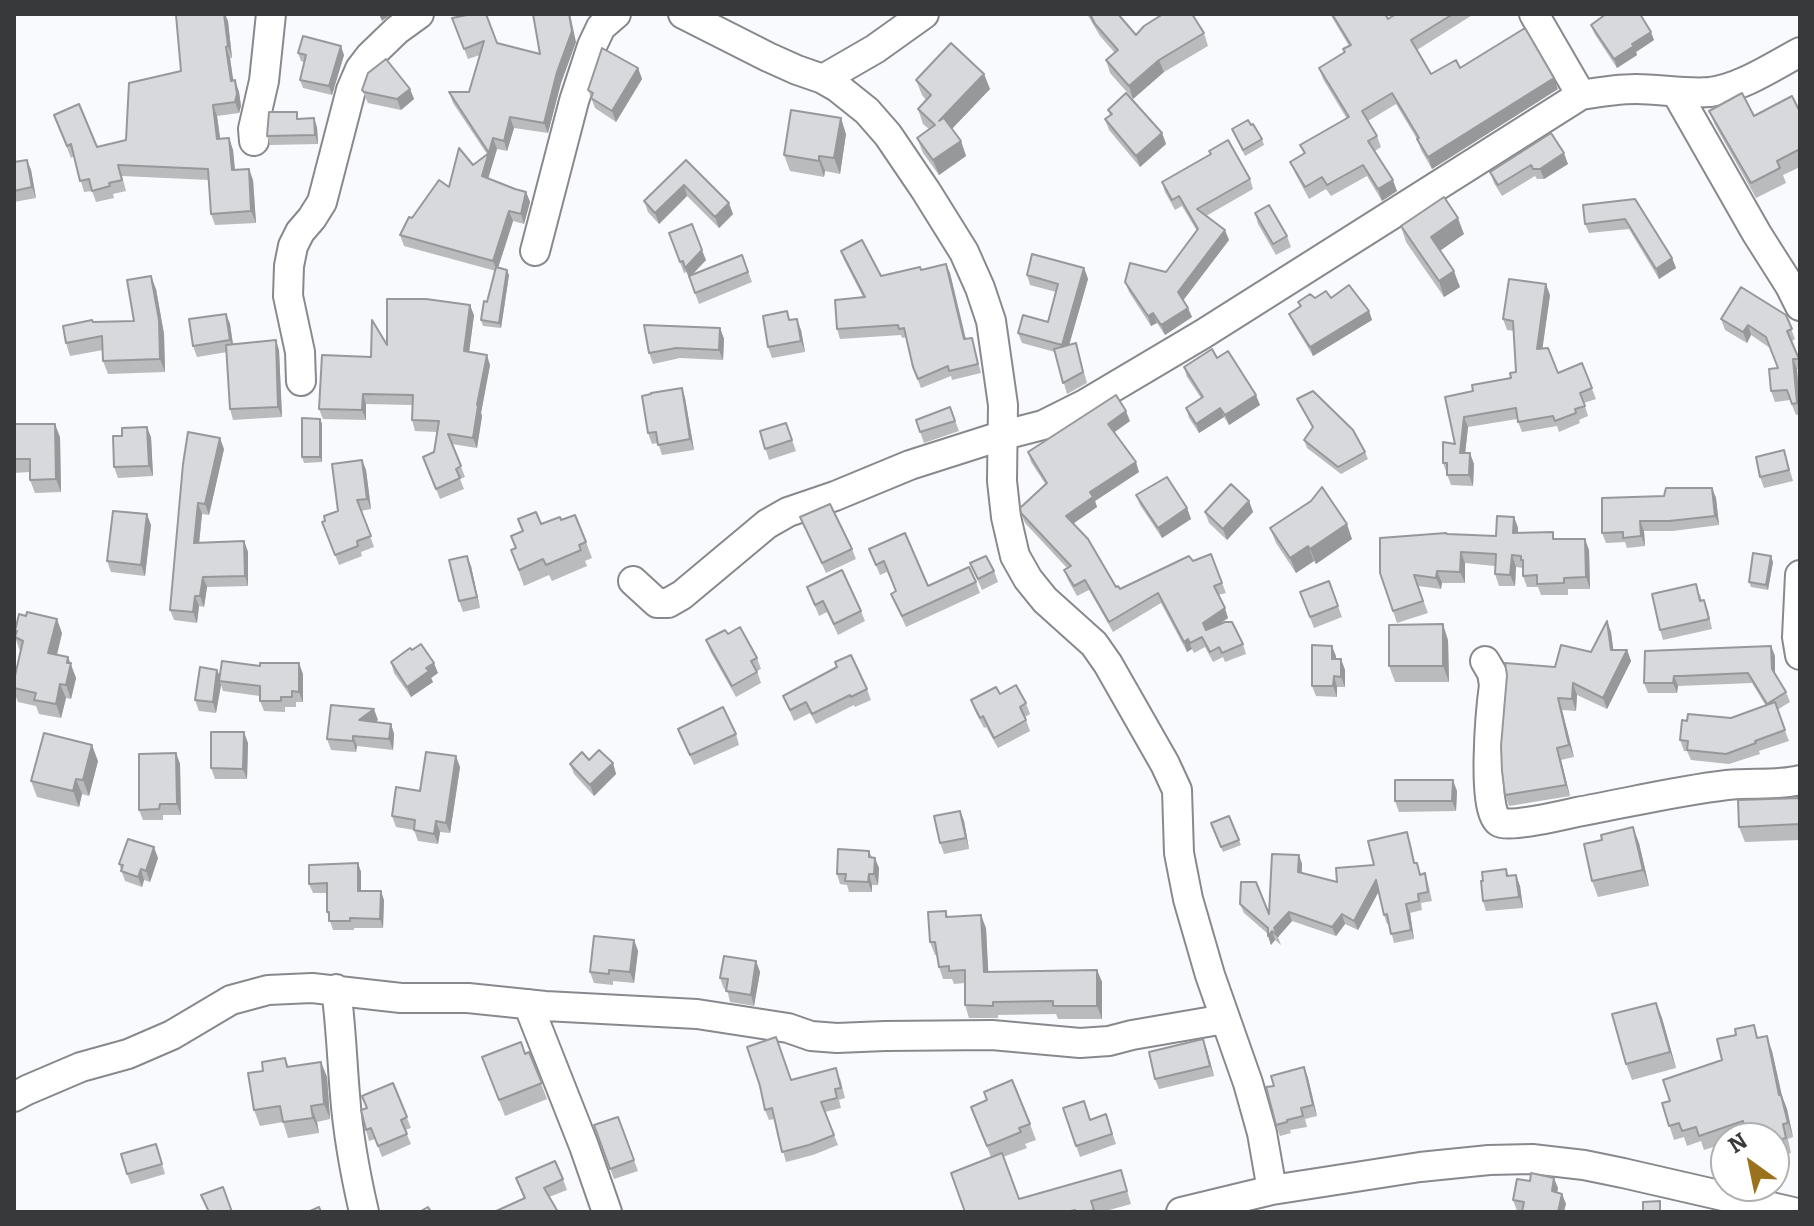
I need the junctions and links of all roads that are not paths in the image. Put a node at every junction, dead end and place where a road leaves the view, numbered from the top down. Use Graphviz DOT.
graph roads {
  1 [pos="271,14"];
  2 [pos="419,14"];
  3 [pos="616,14"];
  4 [pos="683,14"];
  5 [pos="924,14"];
  6 [pos="1534,14"];
  7 [pos="1800,52"];
  8 [pos="823,79"];
  9 [pos="1676,92"];
  10 [pos="1581,95"];
  11 [pos="254,141"];
  12 [pos="535,251"];
  13 [pos="1800,306"];
  14 [pos="301,381"];
  15 [pos="1004,435"];
  16 [pos="1800,575"];
  17 [pos="633,581"];
  18 [pos="1800,655"];
  19 [pos="1485,661"];
  20 [pos="1800,780"];
  21 [pos="336,989"];
  22 [pos="528,1004"];
  23 [pos="1225,1019"];
  24 [pos="14,1097"];
  25 [pos="1272,1190"];
  26 [pos="364,1212"];
  27 [pos="607,1212"];
  28 [pos="1181,1212"];
  29 [pos="1793,1212"];
  1 -- 11 [label="street"];
  2 -- 14 [label="street"];
  3 -- 12 [label="street"];
  4 -- 8 [label="street"];
  5 -- 8 [label="street"];
  6 -- 10 [label="street"];
  7 -- 9 [label="street"];
  8 -- 15 [label="street"];
  9 -- 10 [label="street"];
  9 -- 13 [label="street"];
  10 -- 15 [label="street"];
  15 -- 17 [label="street"];
  15 -- 23 [label="street"];
  16 -- 18 [label="street"];
  19 -- 20 [label="street"];
  21 -- 22 [label="street"];
  21 -- 24 [label="street"];
  21 -- 26 [label="street"];
  22 -- 23 [label="street"];
  22 -- 27 [label="street"];
  23 -- 25 [label="street"];
  25 -- 28 [label="street"];
  25 -- 29 [label="street"];
}
